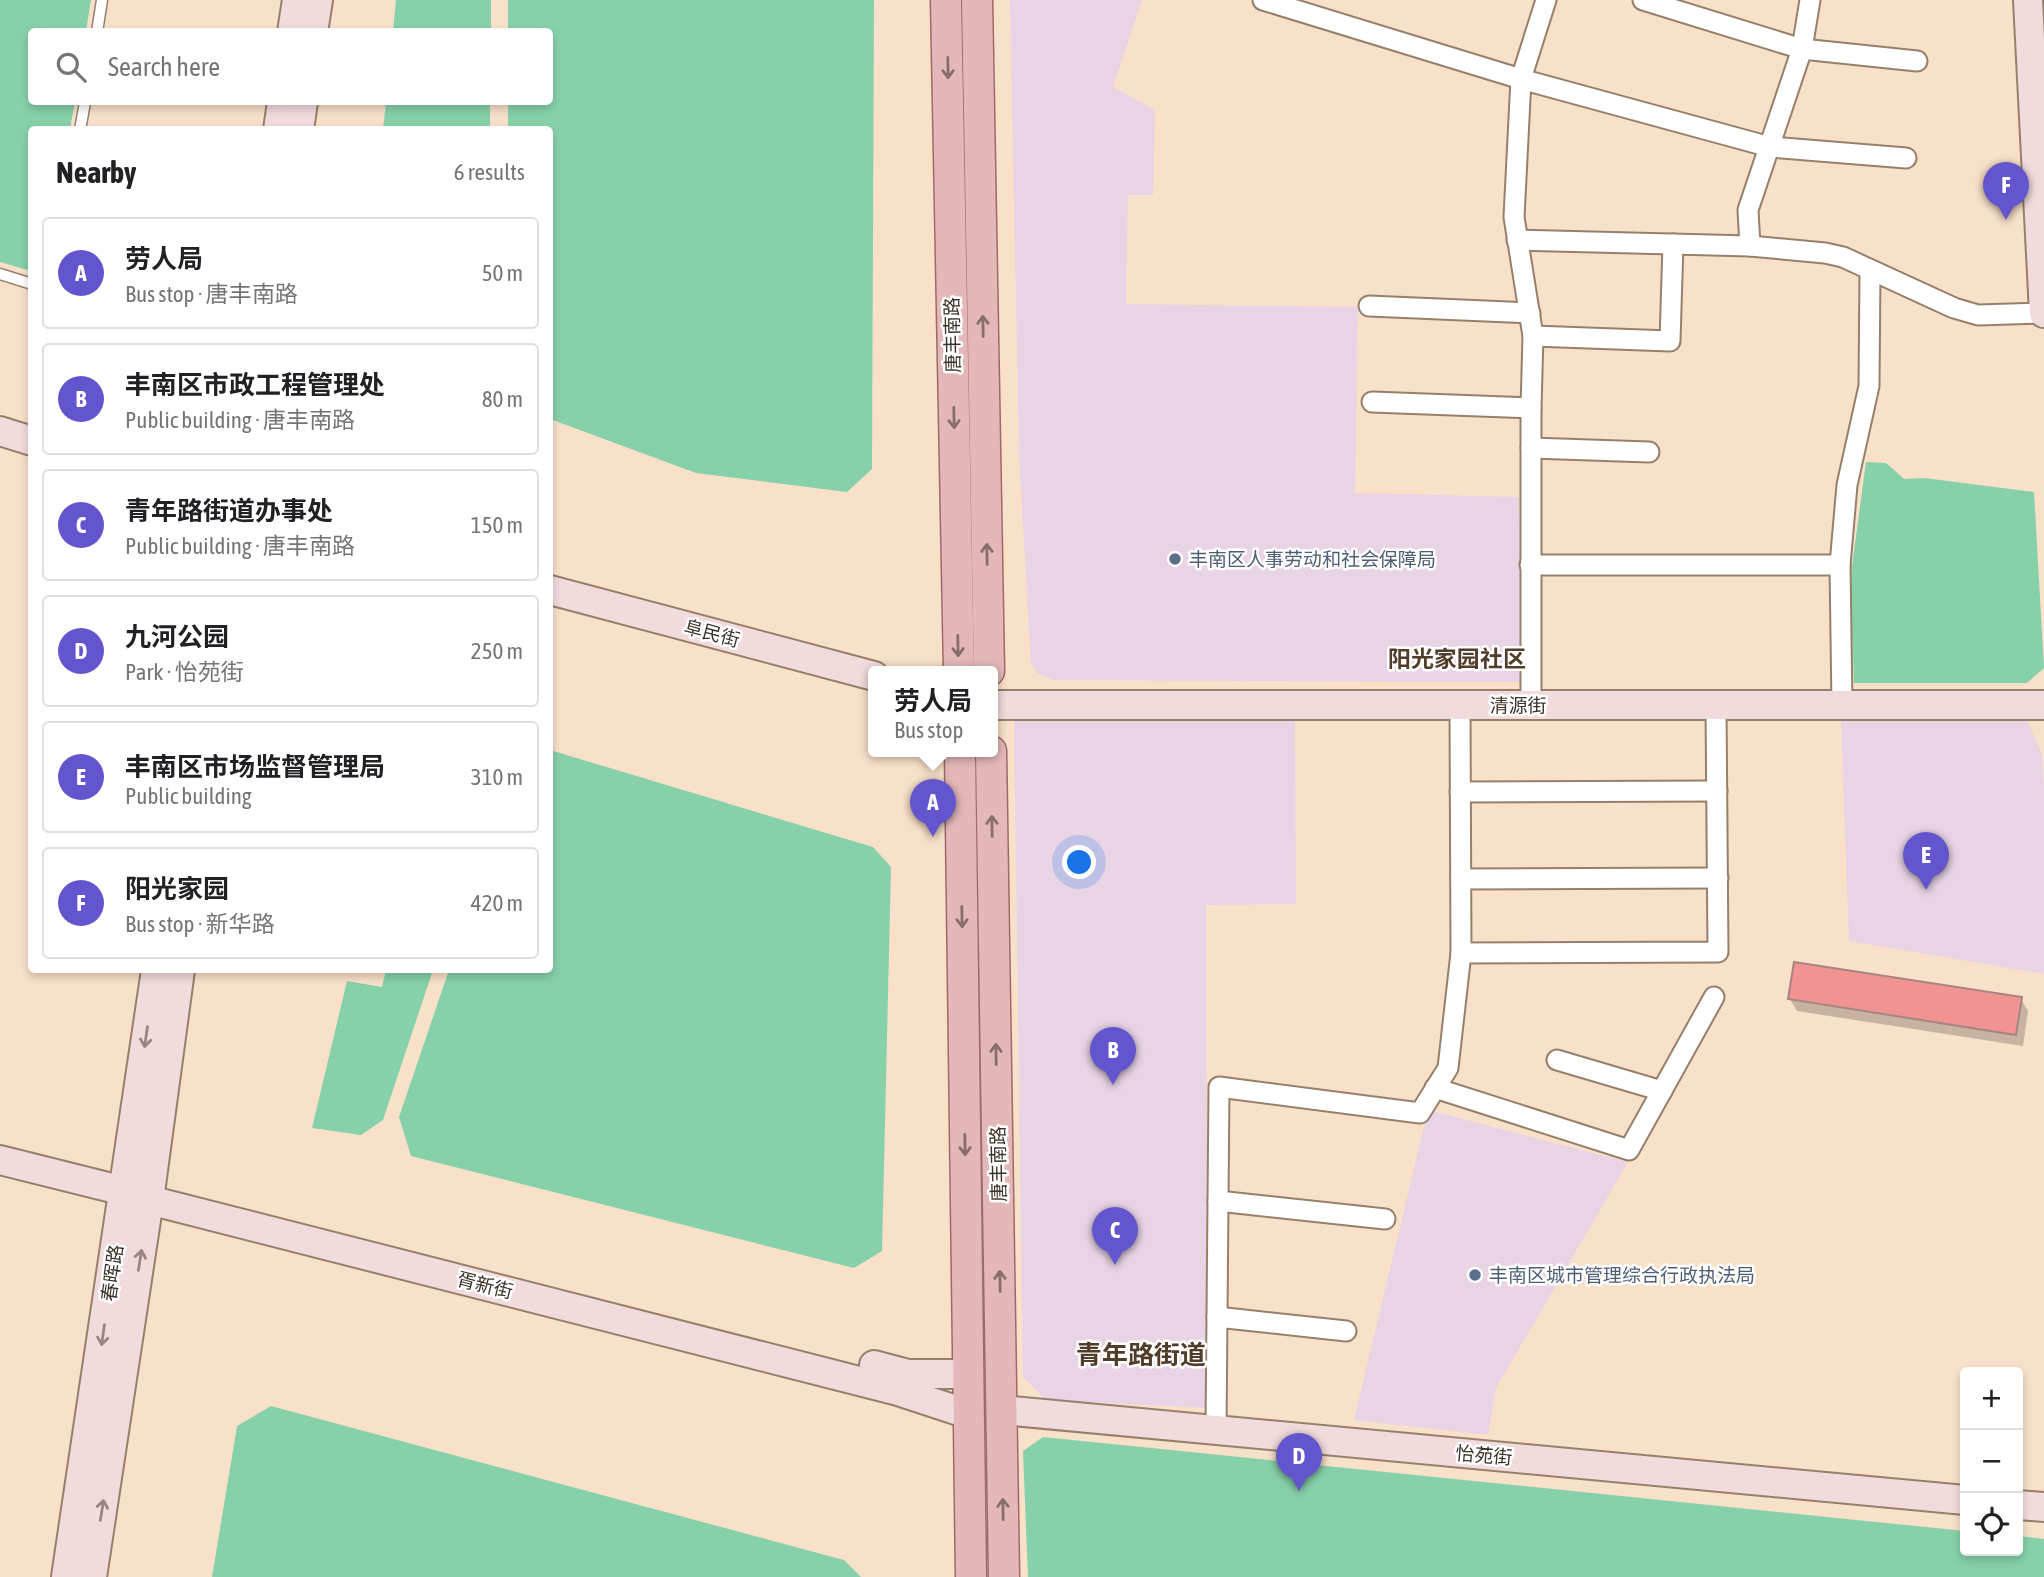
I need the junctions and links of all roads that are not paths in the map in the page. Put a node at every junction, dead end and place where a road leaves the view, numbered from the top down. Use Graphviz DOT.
graph roads {
  1 [pos="102,0"];
  2 [pos="297,0"];
  3 [pos="317,0"];
  4 [pos="946,0"];
  5 [pos="977,0"];
  6 [pos="1262,0"];
  7 [pos="1546,0"];
  8 [pos="1643,0"];
  9 [pos="1810,0"];
  10 [pos="2028,0"];
  11 [pos="98,28"];
  12 [pos="293,28"];
  13 [pos="314,28"];
  14 [pos="1802,49"];
  15 [pos="1917,61"];
  16 [pos="1521,79"];
  17 [pos="84,105"];
  18 [pos="282,105"];
  19 [pos="303,105"];
  20 [pos="81,126"];
  21 [pos="279,126"];
  22 [pos="300,126"];
  23 [pos="1770,147"];
  24 [pos="1906,158"];
  25 [pos="1517,240"];
  26 [pos="1673,244"];
  27 [pos="1750,246"];
  28 [pos="1870,270"];
  29 [pos="0,274"];
  30 [pos="28,283"];
  31 [pos="1369,306"];
  32 [pos="1530,313"];
  33 [pos="2044,313"];
  34 [pos="1533,336"];
  35 [pos="1372,402"];
  36 [pos="1531,408"];
  37 [pos="0,431"];
  38 [pos="28,440"];
  39 [pos="1531,449"];
  40 [pos="1649,452"];
  41 [pos="1530,565"];
  42 [pos="1840,565"];
  43 [pos="553,591"];
  44 [pos="959,666"];
  45 [pos="989,666"];
  46 [pos="868,675"];
  47 [pos="998,705"];
  48 [pos="1460,705"];
  49 [pos="1531,705"];
  50 [pos="2044,705"];
  51 [pos="1716,706"];
  52 [pos="1842,706"];
  53 [pos="960,757"];
  54 [pos="991,757"];
  55 [pos="1717,791"];
  56 [pos="1461,792"];
  57 [pos="1717,878"];
  58 [pos="1461,879"];
  59 [pos="1461,953"];
  60 [pos="156,973"];
  61 [pos="179,973"];
  62 [pos="1714,997"];
  63 [pos="1557,1060"];
  64 [pos="1435,1088"];
  65 [pos="1662,1091"];
  66 [pos="0,1141"];
  67 [pos="0,1160"];
  68 [pos="138,1187"];
  69 [pos="1218,1201"];
  70 [pos="1385,1219"];
  71 [pos="1217,1317"];
  72 [pos="1346,1331"];
  73 [pos="968,1374"];
  74 [pos="1002,1410"];
  75 [pos="968,1414"];
  76 [pos="1216,1430"];
  77 [pos="1960,1500"];
  78 [pos="2023,1505"];
  79 [pos="2044,1507"];
  80 [pos="66,1577"];
  81 [pos="92,1577"];
  82 [pos="971,1577"];
  83 [pos="1004,1577"];
  1 -- 11 [label="lane"];
  2 -- 12 [label="street"];
  3 -- 13 [label="street"];
  4 -- 44 [label="main road, 唐丰南路, one-way"];
  45 -- 5 [label="main road, 唐丰南路, one-way"];
  6 -- 16 [label="street"];
  7 -- 16 [label="street"];
  8 -- 14 [label="street"];
  9 -- 14 [label="street"];
  10 -- 33 [label="street"];
  14 -- 15 [label="street"];
  14 -- 23 [label="street"];
  16 -- 23 [label="street"];
  16 -- 25 [label="street"];
  17 -- 20 [label="lane"];
  18 -- 21 [label="street"];
  19 -- 22 [label="street"];
  23 -- 24 [label="street"];
  23 -- 27 [label="street"];
  25 -- 26 [label="street"];
  25 -- 32 [label="street"];
  26 -- 27 [label="street"];
  26 -- 34 [label="street"];
  27 -- 28 [label="street"];
  28 -- 33 [label="street"];
  28 -- 42 [label="street"];
  29 -- 30 [label="lane"];
  31 -- 32 [label="street"];
  32 -- 34 [label="street"];
  34 -- 36 [label="street"];
  35 -- 36 [label="street"];
  36 -- 39 [label="street"];
  37 -- 38 [label="street"];
  39 -- 40 [label="street"];
  39 -- 41 [label="street"];
  41 -- 42 [label="street"];
  41 -- 49 [label="street"];
  42 -- 52 [label="street"];
  43 -- 46 [label="street, 阜民街"];
  47 -- 48 [label="street, 清源街"];
  48 -- 49 [label="street, 清源街"];
  48 -- 56 [label="street"];
  49 -- 51 [label="street, 清源街"];
  50 -- 52 [label="street, 清源街"];
  51 -- 52 [label="street, 清源街"];
  51 -- 55 [label="street"];
  53 -- 73 [label="main road, 唐丰南路, one-way"];
  74 -- 54 [label="main road, 唐丰南路, one-way"];
  55 -- 56 [label="street"];
  55 -- 57 [label="street"];
  56 -- 58 [label="street"];
  57 -- 58 [label="street"];
  57 -- 59 [label="street"];
  58 -- 59 [label="street"];
  59 -- 64 [label="street"];
  60 -- 68 [label="street, 春晖路, one-way"];
  61 -- 68 [label="street, 春晖路"];
  62 -- 65 [label="street"];
  63 -- 65 [label="street"];
  64 -- 65 [label="street"];
  64 -- 69 [label="street"];
  66 -- 68 [label="street, 胥新街"];
  67 -- 68 [label="street, 胥新街"];
  68 -- 73 [label="street, 胥新街"];
  68 -- 75 [label="street, 胥新街"];
  68 -- 80 [label="street, 春晖路, one-way"];
  81 -- 68 [label="street, 春晖路, one-way"];
  69 -- 70 [label="street"];
  69 -- 71 [label="street"];
  71 -- 72 [label="street"];
  71 -- 76 [label="street"];
  73 -- 75 [label="main road, 唐丰南路"];
  74 -- 76 [label="street, 怡苑街"];
  83 -- 74 [label="main road, 唐丰南路, one-way"];
  75 -- 82 [label="main road, 唐丰南路"];
  76 -- 77 [label="street, 怡苑街"];
  78 -- 79 [label="street"];
}
